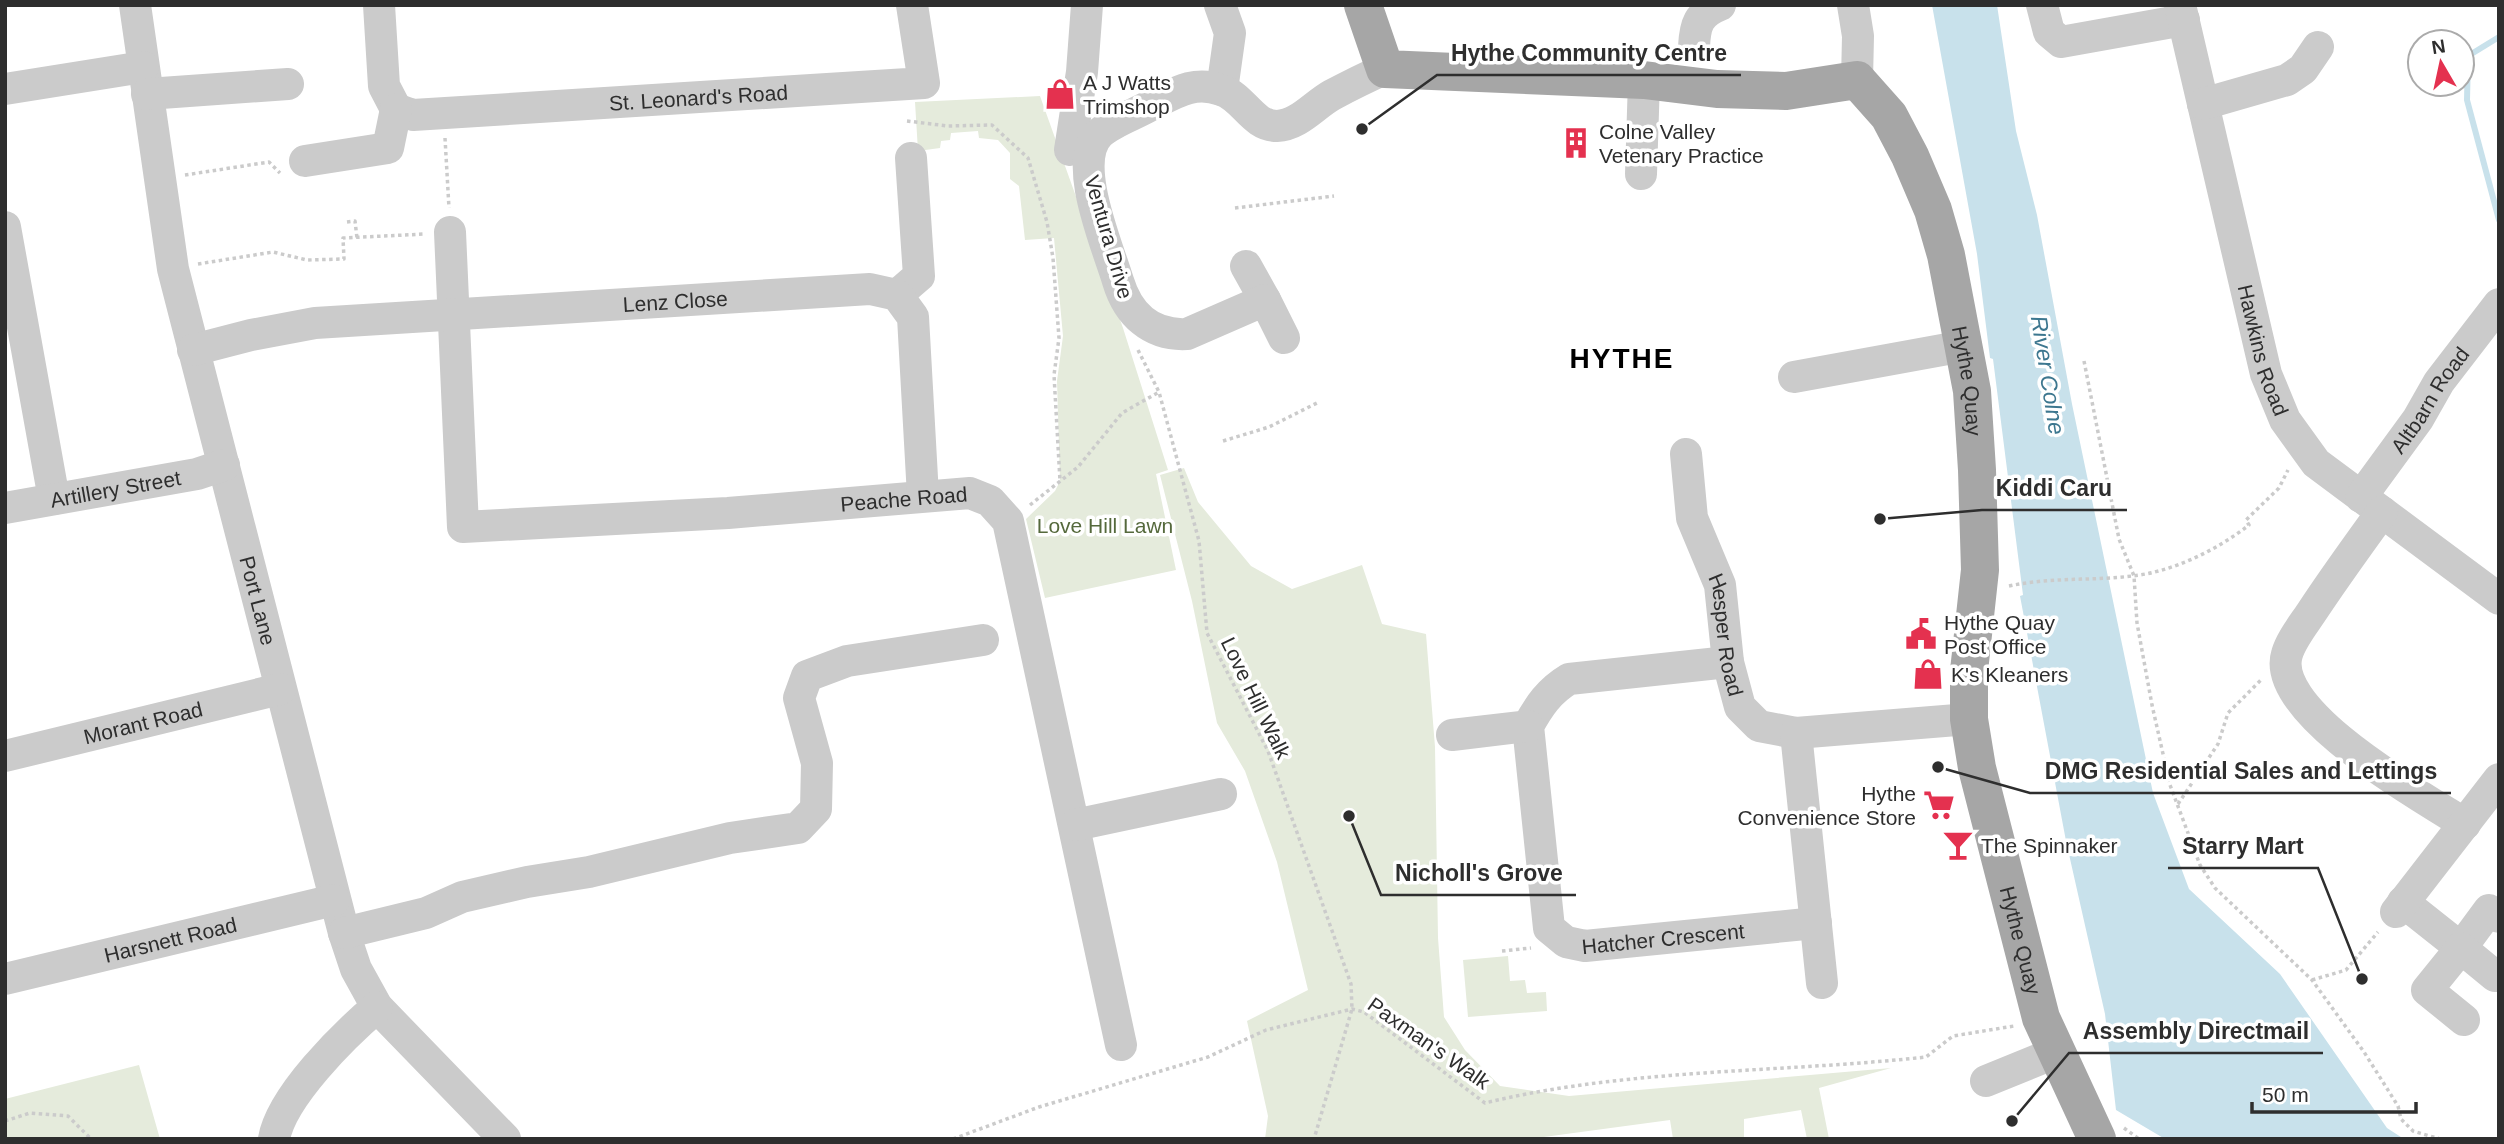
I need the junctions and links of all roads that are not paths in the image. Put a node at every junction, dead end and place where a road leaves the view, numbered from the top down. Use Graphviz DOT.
graph roads {
  1 [pos="135,5"];
  2 [pos="379,5"];
  3 [pos="912,5"];
  4 [pos="1087,5"];
  5 [pos="1220,5"];
  6 [pos="1363,5"];
  7 [pos="1720,5"];
  8 [pos="1853,5"];
  9 [pos="2042,5"];
  10 [pos="2182,13"];
  11 [pos="1694,47"];
  12 [pos="2318,47"];
  13 [pos="1385,69"];
  14 [pos="1857,79"];
  15 [pos="1644,80"];
  16 [pos="145,81"];
  17 [pos="288,83"];
  18 [pos="5,89"];
  19 [pos="1222,90"];
  20 [pos="2203,104"];
  21 [pos="396,109"];
  22 [pos="1070,149"];
  23 [pos="911,158"];
  24 [pos="294,168"];
  25 [pos="1641,174"];
  26 [pos="5,228"];
  27 [pos="450,232"];
  28 [pos="1247,266"];
  29 [pos="897,295"];
  30 [pos="1265,300"];
  31 [pos="2499,304"];
  32 [pos="454,316"];
  33 [pos="1284,338"];
  34 [pos="1964,346"];
  35 [pos="193,350"];
  36 [pos="1794,377"];
  37 [pos="1686,454"];
  38 [pos="224,465"];
  39 [pos="923,496"];
  40 [pos="54,499"];
  41 [pos="2372,504"];
  42 [pos="5,508"];
  43 [pos="2499,599"];
  44 [pos="983,640"];
  45 [pos="1728,662"];
  46 [pos="280,688"];
  47 [pos="1969,719"];
  48 [pos="1528,726"];
  49 [pos="1796,733"];
  50 [pos="1452,735"];
  51 [pos="5,756"];
  52 [pos="2499,779"];
  53 [pos="1221,794"];
  54 [pos="2465,824"];
  55 [pos="1075,825"];
  56 [pos="334,900"];
  57 [pos="2499,917"];
  58 [pos="1816,923"];
  59 [pos="344,933"];
  60 [pos="2461,947"];
  61 [pos="2495,976"];
  62 [pos="5,979"];
  63 [pos="1822,983"];
  64 [pos="377,1007"];
  65 [pos="2464,1020"];
  66 [pos="1121,1045"];
  67 [pos="2055,1053"];
  68 [pos="1986,1081"];
  69 [pos="274,1139"];
  70 [pos="505,1139"];
  71 [pos="2097,1139"];
  1 -- 16 [label="street, Port Lane"];
  2 -- 21 [label="street"];
  3 -- 21 [label="street, St. Leonard's Road"];
  4 -- 22 [label="street"];
  5 -- 19 [label="street"];
  6 -- 13 [label="main road"];
  7 -- 11 [label="street"];
  8 -- 14 [label="street"];
  9 -- 10 [label="street"];
  10 -- 20 [label="street, Hawkins Road"];
  12 -- 20 [label="street"];
  13 -- 15 [label="main road"];
  13 -- 19 [label="street"];
  14 -- 15 [label="main road"];
  14 -- 34 [label="main road, Hythe Quay"];
  15 -- 25 [label="street"];
  16 -- 17 [label="street"];
  16 -- 18 [label="street"];
  16 -- 35 [label="street, Port Lane"];
  19 -- 30 [label="street, Ventura Drive"];
  20 -- 41 [label="street, Hawkins Road"];
  21 -- 24 [label="street"];
  23 -- 29 [label="street"];
  26 -- 40 [label="street"];
  27 -- 32 [label="street"];
  28 -- 30 [label="street"];
  29 -- 32 [label="street, Lenz Close"];
  29 -- 39 [label="street"];
  30 -- 33 [label="street"];
  31 -- 41 [label="street, Altbarn Road"];
  32 -- 35 [label="street, Lenz Close"];
  32 -- 39 [label="street, Peache Road"];
  34 -- 36 [label="street"];
  34 -- 47 [label="main road, Hythe Quay"];
  35 -- 38 [label="street, Port Lane"];
  37 -- 45 [label="street, Hesper Road"];
  38 -- 40 [label="street, Artillery Street"];
  38 -- 46 [label="street, Port Lane"];
  39 -- 55 [label="street, Peache Road"];
  40 -- 42 [label="street, Artillery Street"];
  41 -- 43 [label="street, Hawkins Road"];
  41 -- 54 [label="street, Altbarn Road"];
  44 -- 59 [label="street"];
  45 -- 48 [label="street"];
  45 -- 49 [label="street, Hesper Road"];
  46 -- 51 [label="street, Morant Road"];
  46 -- 56 [label="street, Port Lane"];
  47 -- 49 [label="street, Hesper Road"];
  47 -- 67 [label="main road, Hythe Quay"];
  48 -- 50 [label="street"];
  48 -- 58 [label="street, Hatcher Crescent"];
  49 -- 58 [label="street"];
  52 -- 54 [label="street"];
  53 -- 55 [label="street"];
  54 -- 60 [label="street"];
  55 -- 66 [label="street"];
  56 -- 59 [label="street, Port Lane"];
  56 -- 62 [label="street, Harsnett Road"];
  57 -- 60 [label="street"];
  58 -- 63 [label="street"];
  59 -- 64 [label="street, Port Lane"];
  60 -- 61 [label="street"];
  60 -- 65 [label="street"];
  64 -- 69 [label="street"];
  64 -- 70 [label="street, Port Lane"];
  67 -- 68 [label="street"];
  67 -- 71 [label="main road, Hythe Quay"];
}
